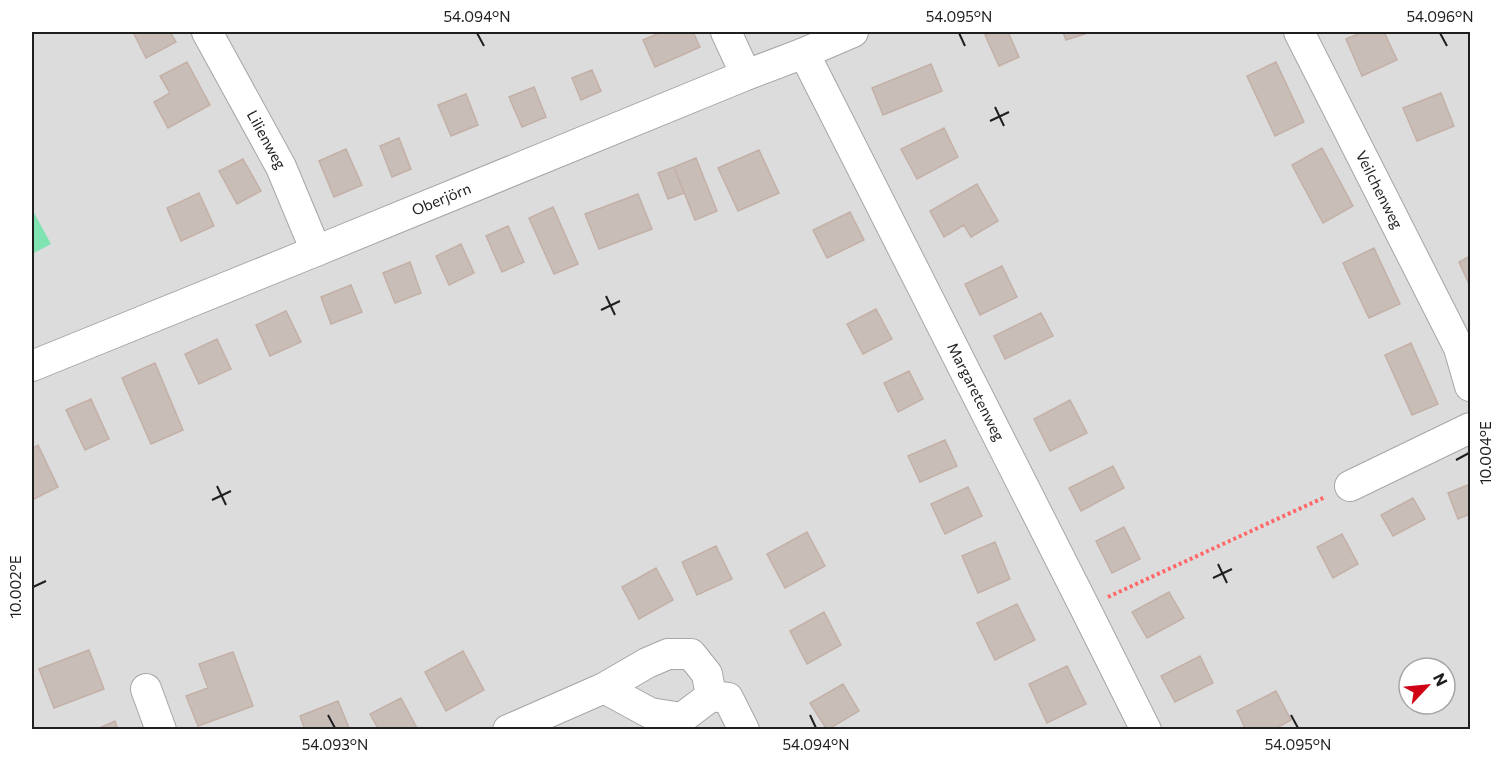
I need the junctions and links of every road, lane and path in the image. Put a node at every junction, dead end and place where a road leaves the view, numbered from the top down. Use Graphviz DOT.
graph roads {
  1 [pos="207,32"];
  2 [pos="726,32"];
  3 [pos="853,32"];
  4 [pos="1299,32"];
  5 [pos="804,53"];
  6 [pos="746,75"];
  7 [pos="316,252"];
  8 [pos="1465,346"];
  9 [pos="32,366"];
  10 [pos="1470,386"];
  11 [pos="1470,428"];
  12 [pos="1350,486"];
  13 [pos="1085,608"];
  14 [pos="604,688"];
  15 [pos="146,689"];
  16 [pos="711,696"];
  17 [pos="161,729"];
  18 [pos="508,729"];
  19 [pos="744,729"];
  20 [pos="1146,729"];
  1 -- 7 [label="street, Lilienweg"];
  2 -- 6 [label="street"];
  3 -- 5 [label="street, Oberjörn"];
  4 -- 8 [label="street, Veilchenweg"];
  5 -- 6 [label="street, Oberjörn"];
  5 -- 13 [label="street, Margaretenweg"];
  6 -- 7 [label="street, Oberjörn"];
  7 -- 9 [label="street, Oberjörn"];
  8 -- 10 [label="street, Veilchenweg"];
  11 -- 12 [label="street"];
  12 -- 13 [label="path"];
  13 -- 20 [label="street, Margaretenweg"];
  14 -- 16 [label="street"];
  14 -- 16 [label="street"];
  14 -- 18 [label="street"];
  15 -- 17 [label="street"];
  16 -- 19 [label="street"];
}
